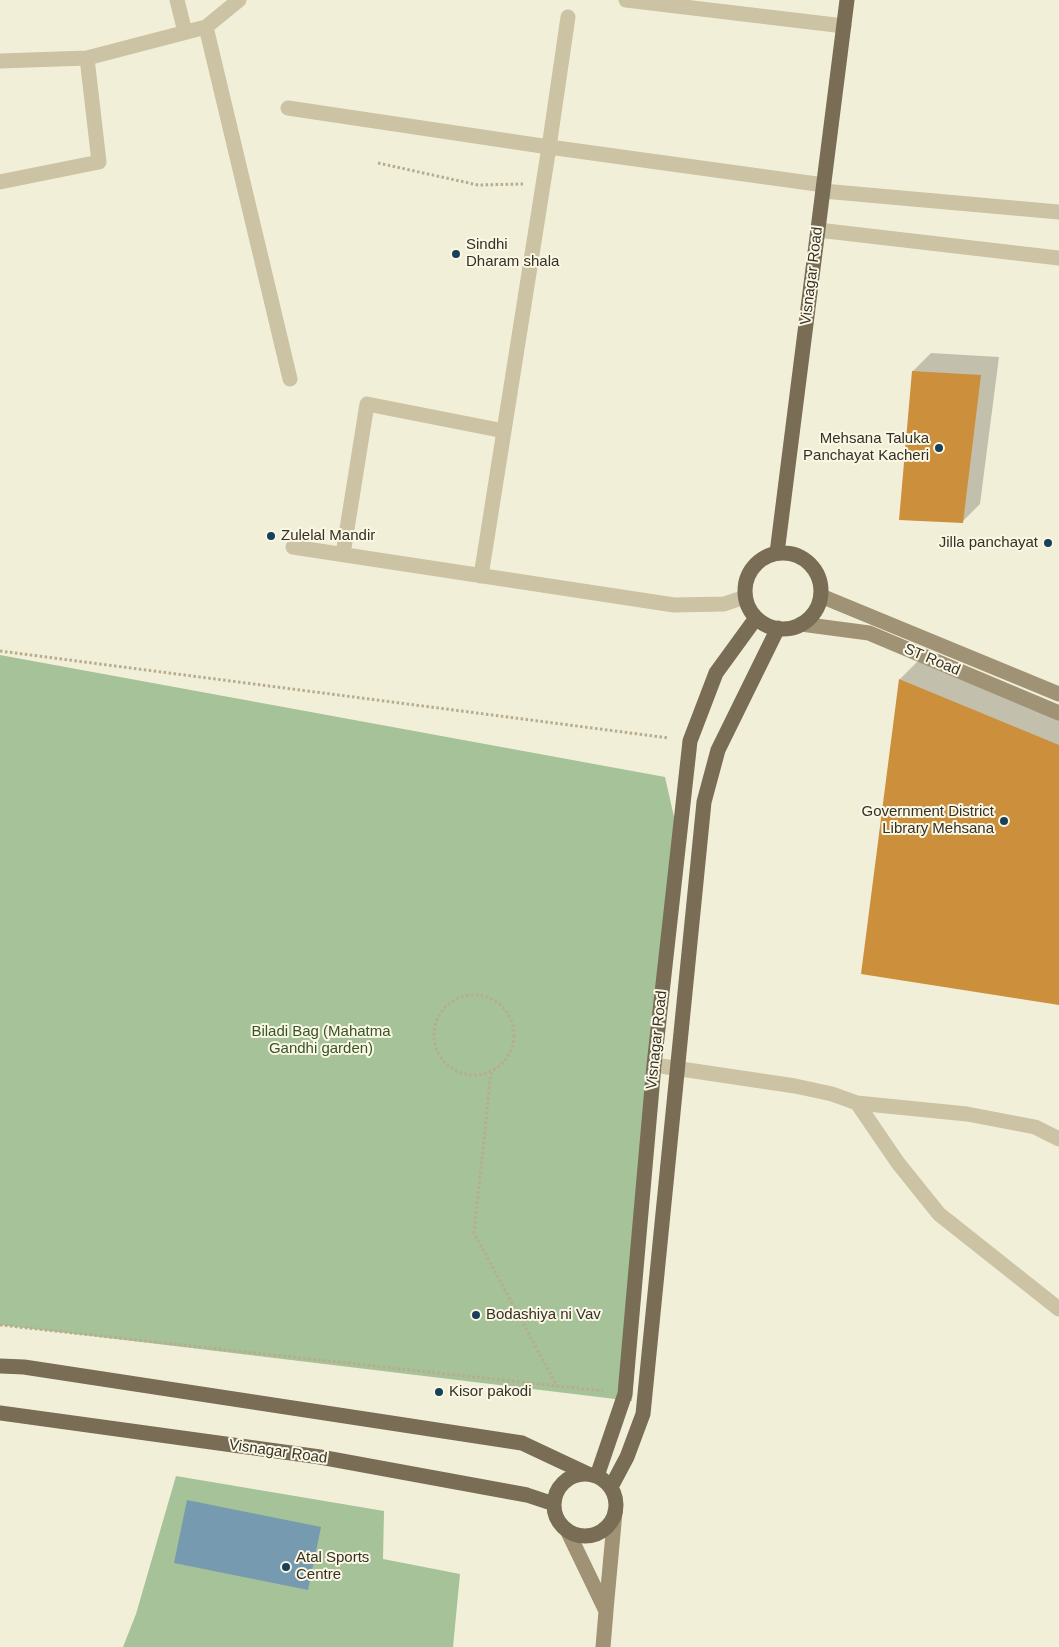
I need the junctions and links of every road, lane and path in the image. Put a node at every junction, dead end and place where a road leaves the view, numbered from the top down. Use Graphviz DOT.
graph roads {
  1 [pos="177,0"];
  2 [pos="239,0"];
  3 [pos="626,0"];
  4 [pos="847,0"];
  5 [pos="568,18"];
  6 [pos="844,26"];
  7 [pos="206,27"];
  8 [pos="185,32"];
  9 [pos="87,58"];
  10 [pos="0,61"];
  11 [pos="288,108"];
  12 [pos="549,147"];
  13 [pos="378,163"];
  14 [pos="0,182"];
  15 [pos="543,183"];
  16 [pos="823,188"];
  17 [pos="1059,212"];
  18 [pos="818,230"];
  19 [pos="1059,258"];
  20 [pos="290,379"];
  21 [pos="504,431"];
  22 [pos="293,547"];
  23 [pos="778,553"];
  24 [pos="343,554"];
  25 [pos="482,576"];
  26 [pos="821,596"];
  27 [pos="745,597"];
  28 [pos="756,618"];
  29 [pos="801,624"];
  30 [pos="778,628"];
  31 [pos="0,651"];
  32 [pos="1059,694"];
  33 [pos="1059,713"];
  34 [pos="690,741"];
  35 [pos="654,1065"];
  36 [pos="677,1069"];
  37 [pos="491,1072"];
  38 [pos="857,1103"];
  39 [pos="1059,1139"];
  40 [pos="1059,1308"];
  41 [pos="0,1325"];
  42 [pos="0,1366"];
  43 [pos="557,1386"];
  44 [pos="625,1394"];
  45 [pos="0,1413"];
  46 [pos="592,1475"];
  47 [pos="611,1487"];
  48 [pos="554,1504"];
  49 [pos="615,1512"];
  50 [pos="567,1530"];
  51 [pos="606,1611"];
  52 [pos="603,1647"];
  1 -- 8 [label="street"];
  2 -- 7 [label="street"];
  3 -- 6 [label="street"];
  4 -- 6 [label="main road, Visnagar Road"];
  5 -- 12 [label="street"];
  6 -- 16 [label="main road, Visnagar Road"];
  7 -- 8 [label="street"];
  7 -- 20 [label="street"];
  8 -- 9 [label="street"];
  9 -- 10 [label="street"];
  9 -- 14 [label="street"];
  11 -- 12 [label="street"];
  12 -- 15 [label="street"];
  12 -- 16 [label="street"];
  13 -- 15 [label="path"];
  15 -- 21 [label="street"];
  16 -- 17 [label="street"];
  16 -- 18 [label="main road, Visnagar Road"];
  18 -- 19 [label="street"];
  18 -- 23 [label="main road, Visnagar Road"];
  21 -- 24 [label="street"];
  21 -- 25 [label="street"];
  22 -- 24 [label="street"];
  23 -- 26 [label="main road"];
  23 -- 27 [label="main road"];
  24 -- 25 [label="street"];
  25 -- 27 [label="street"];
  26 -- 29 [label="main road"];
  26 -- 32 [label="main road, ST Road"];
  27 -- 28 [label="main road"];
  28 -- 30 [label="main road"];
  28 -- 34 [label="main road, Visnagar Road"];
  29 -- 30 [label="main road"];
  29 -- 33 [label="main road, ST Road"];
  30 -- 36 [label="main road"];
  31 -- 34 [label="path"];
  34 -- 35 [label="main road, Visnagar Road"];
  35 -- 36 [label="street"];
  35 -- 44 [label="main road, Visnagar Road"];
  36 -- 38 [label="street"];
  36 -- 47 [label="main road"];
  37 -- 37 [label="path"];
  37 -- 43 [label="path"];
  38 -- 39 [label="street"];
  38 -- 40 [label="street"];
  41 -- 43 [label="path"];
  42 -- 46 [label="main road"];
  43 -- 44 [label="path"];
  44 -- 46 [label="main road, Visnagar Road"];
  45 -- 48 [label="main road, Visnagar Road"];
  46 -- 47 [label="main road"];
  46 -- 48 [label="main road"];
  47 -- 49 [label="main road"];
  48 -- 50 [label="main road"];
  49 -- 50 [label="main road"];
  49 -- 51 [label="main road"];
  50 -- 51 [label="main road"];
  51 -- 52 [label="main road"];
}
